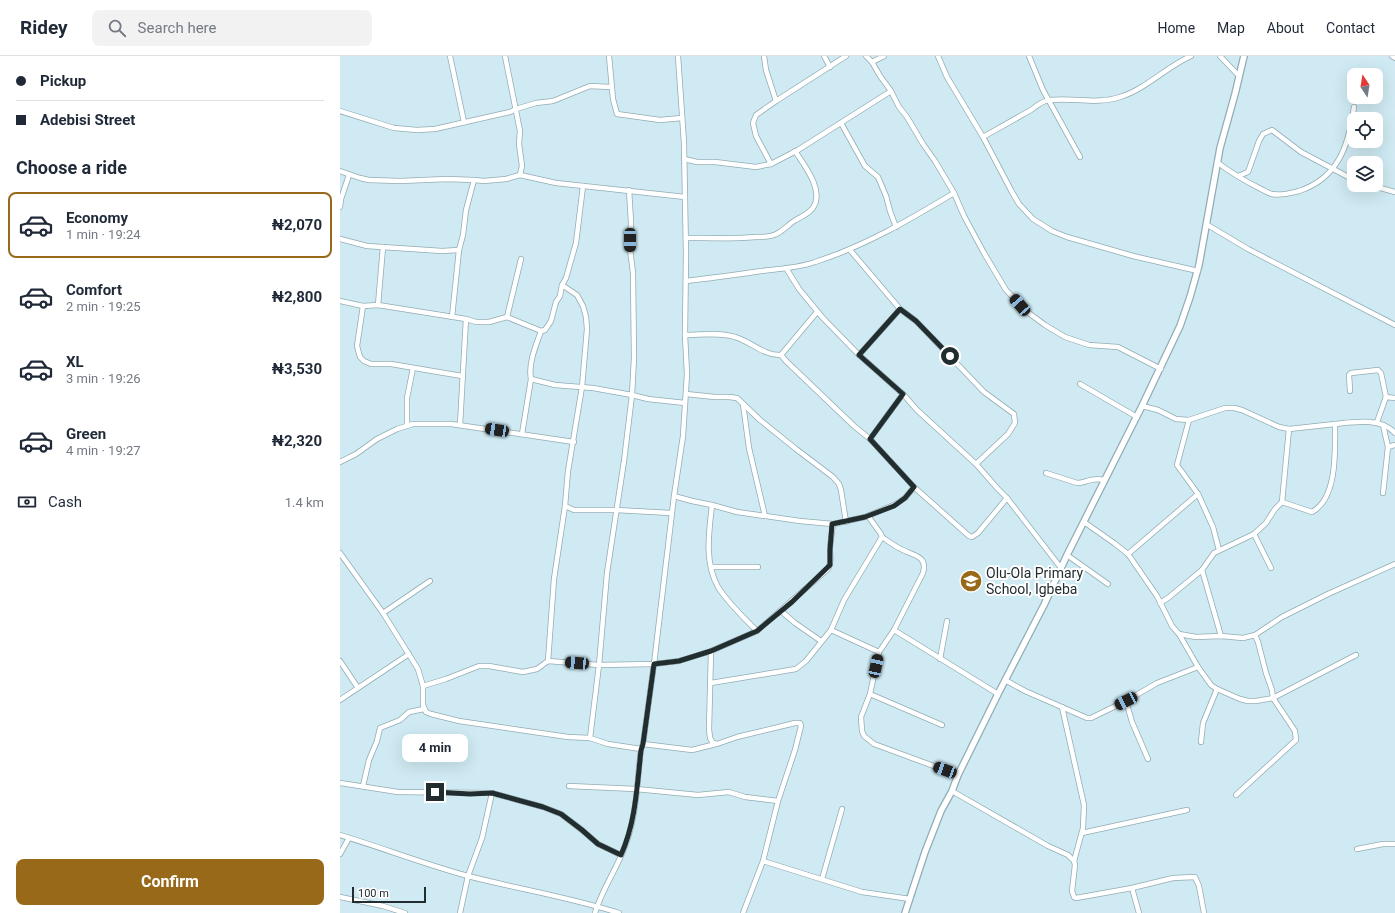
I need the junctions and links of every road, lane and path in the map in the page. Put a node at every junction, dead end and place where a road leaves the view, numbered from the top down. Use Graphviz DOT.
graph roads {
  1 [pos="450,56"];
  2 [pos="505,56"];
  3 [pos="609,56"];
  4 [pos="678,56"];
  5 [pos="764,56"];
  6 [pos="824,56"];
  7 [pos="846,56"];
  8 [pos="866,56"];
  9 [pos="884,56"];
  10 [pos="938,56"];
  11 [pos="1029,56"];
  12 [pos="1191,56"];
  13 [pos="1220,56"];
  14 [pos="1244,56"];
  15 [pos="1392,56"];
  16 [pos="1395,58"];
  17 [pos="872,62"];
  18 [pos="830,67"];
  19 [pos="1239,76"];
  20 [pos="611,87"];
  21 [pos="892,91"];
  22 [pos="1048,100"];
  23 [pos="776,101"];
  24 [pos="1354,107"];
  25 [pos="516,109"];
  26 [pos="340,111"];
  27 [pos="682,118"];
  28 [pos="464,122"];
  29 [pos="841,123"];
  30 [pos="983,137"];
  31 [pos="795,151"];
  32 [pos="1080,157"];
  33 [pos="684,159"];
  34 [pos="1217,162"];
  35 [pos="771,164"];
  36 [pos="1332,168"];
  37 [pos="340,171"];
  38 [pos="349,175"];
  39 [pos="520,175"];
  40 [pos="1238,176"];
  41 [pos="1347,176"];
  42 [pos="474,180"];
  43 [pos="583,186"];
  44 [pos="1383,189"];
  45 [pos="629,190"];
  46 [pos="1395,192"];
  47 [pos="954,193"];
  48 [pos="685,197"];
  49 [pos="340,207"];
  50 [pos="1206,224"];
  51 [pos="896,227"];
  52 [pos="686,238"];
  53 [pos="340,239"];
  54 [pos="383,247"];
  55 [pos="459,250"];
  56 [pos="850,250"];
  57 [pos="521,259"];
  58 [pos="786,268"];
  59 [pos="1198,271"];
  60 [pos="686,281"];
  61 [pos="562,284"];
  62 [pos="340,301"];
  63 [pos="378,305"];
  64 [pos="363,306"];
  65 [pos="900,309"];
  66 [pos="817,312"];
  67 [pos="452,317"];
  68 [pos="507,317"];
  69 [pos="466,319"];
  70 [pos="1395,325"];
  71 [pos="541,331"];
  72 [pos="685,335"];
  73 [pos="780,355"];
  74 [pos="859,355"];
  75 [pos="413,368"];
  76 [pos="1161,369"];
  77 [pos="462,376"];
  78 [pos="531,379"];
  79 [pos="1080,384"];
  80 [pos="582,387"];
  81 [pos="1350,391"];
  82 [pos="686,394"];
  83 [pos="903,394"];
  84 [pos="632,395"];
  85 [pos="1386,397"];
  86 [pos="1395,398"];
  87 [pos="685,403"];
  88 [pos="743,404"];
  89 [pos="1142,406"];
  90 [pos="1137,417"];
  91 [pos="1189,420"];
  92 [pos="1377,422"];
  93 [pos="1335,424"];
  94 [pos="407,425"];
  95 [pos="460,425"];
  96 [pos="1383,425"];
  97 [pos="1288,429"];
  98 [pos="1395,433"];
  99 [pos="522,434"];
  100 [pos="870,439"];
  101 [pos="574,442"];
  102 [pos="1395,445"];
  103 [pos="1388,447"];
  104 [pos="340,462"];
  105 [pos="976,464"];
  106 [pos="1046,473"];
  107 [pos="1105,480"];
  108 [pos="914,487"];
  109 [pos="1383,493"];
  110 [pos="1198,494"];
  111 [pos="674,496"];
  112 [pos="1007,498"];
  113 [pos="1282,502"];
  114 [pos="712,504"];
  115 [pos="565,506"];
  116 [pos="616,510"];
  117 [pos="671,513"];
  118 [pos="765,516"];
  119 [pos="868,516"];
  120 [pos="846,522"];
  121 [pos="1084,522"];
  122 [pos="832,524"];
  123 [pos="1254,534"];
  124 [pos="882,537"];
  125 [pos="1219,550"];
  126 [pos="340,553"];
  127 [pos="1128,554"];
  128 [pos="1067,555"];
  129 [pos="345,560"];
  130 [pos="340,564"];
  131 [pos="1395,564"];
  132 [pos="712,567"];
  133 [pos="758,567"];
  134 [pos="1061,568"];
  135 [pos="1271,568"];
  136 [pos="1202,570"];
  137 [pos="430,581"];
  138 [pos="1108,584"];
  139 [pos="1160,603"];
  140 [pos="781,611"];
  141 [pos="383,613"];
  142 [pos="946,621"];
  143 [pos="831,630"];
  144 [pos="894,630"];
  145 [pos="757,631"];
  146 [pos="1178,634"];
  147 [pos="1254,635"];
  148 [pos="1221,636"];
  149 [pos="822,641"];
  150 [pos="711,651"];
  151 [pos="879,652"];
  152 [pos="409,654"];
  153 [pos="1356,655"];
  154 [pos="940,659"];
  155 [pos="340,661"];
  156 [pos="548,661"];
  157 [pos="654,664"];
  158 [pos="599,665"];
  159 [pos="1198,667"];
  160 [pos="1005,680"];
  161 [pos="711,683"];
  162 [pos="423,686"];
  163 [pos="358,688"];
  164 [pos="1217,689"];
  165 [pos="870,694"];
  166 [pos="998,694"];
  167 [pos="1273,698"];
  168 [pos="340,700"];
  169 [pos="1126,701"];
  170 [pos="1062,707"];
  171 [pos="424,709"];
  172 [pos="942,725"];
  173 [pos="590,738"];
  174 [pos="1201,742"];
  175 [pos="643,744"];
  176 [pos="717,744"];
  177 [pos="641,750"];
  178 [pos="1148,759"];
  179 [pos="958,775"];
  180 [pos="340,783"];
  181 [pos="363,786"];
  182 [pos="569,786"];
  183 [pos="636,789"];
  184 [pos="952,791"];
  185 [pos="492,793"];
  186 [pos="1236,795"];
  187 [pos="778,801"];
  188 [pos="842,809"];
  189 [pos="1187,810"];
  190 [pos="1082,833"];
  191 [pos="340,835"];
  192 [pos="349,838"];
  193 [pos="1395,844"];
  194 [pos="1357,849"];
  195 [pos="340,854"];
  196 [pos="621,855"];
  197 [pos="763,861"];
  198 [pos="1074,861"];
  199 [pos="468,876"];
  200 [pos="822,879"];
  201 [pos="1132,888"];
  202 [pos="340,897"];
  203 [pos="910,899"];
  204 [pos="597,906"];
  205 [pos="405,913"];
  206 [pos="460,913"];
  207 [pos="595,913"];
  208 [pos="618,913"];
  209 [pos="743,913"];
  210 [pos="905,913"];
  211 [pos="1139,913"];
  212 [pos="1204,913"];
  1 -- 28 [label="street"];
  2 -- 25 [label="street"];
  3 -- 20 [label="street"];
  4 -- 27 [label="street"];
  5 -- 23 [label="street"];
  6 -- 18 [label="street"];
  7 -- 18 [label="street"];
  8 -- 17 [label="street"];
  9 -- 17 [label="street"];
  10 -- 30 [label="street"];
  11 -- 22 [label="street"];
  12 -- 22 [label="street"];
  13 -- 19 [label="street"];
  14 -- 19 [label="street"];
  15 -- 16 [label="street"];
  17 -- 21 [label="street"];
  18 -- 23 [label="street"];
  19 -- 34 [label="street"];
  20 -- 25 [label="street"];
  20 -- 27 [label="street"];
  21 -- 29 [label="street"];
  21 -- 47 [label="street"];
  22 -- 30 [label="street"];
  22 -- 32 [label="street"];
  23 -- 35 [label="street"];
  24 -- 36 [label="street"];
  25 -- 28 [label="street"];
  25 -- 39 [label="street"];
  26 -- 28 [label="street"];
  27 -- 33 [label="street"];
  29 -- 31 [label="street"];
  29 -- 51 [label="street"];
  30 -- 59 [label="street"];
  31 -- 35 [label="street"];
  31 -- 52 [label="street"];
  33 -- 35 [label="street"];
  33 -- 48 [label="street"];
  34 -- 40 [label="street"];
  34 -- 50 [label="street"];
  36 -- 40 [label="street"];
  36 -- 40 [label="street"];
  36 -- 41 [label="street"];
  37 -- 38 [label="street"];
  38 -- 42 [label="street"];
  38 -- 49 [label="street"];
  39 -- 42 [label="street"];
  39 -- 43 [label="street"];
  42 -- 55 [label="street"];
  43 -- 45 [label="street"];
  43 -- 61 [label="street"];
  44 -- 46 [label="street"];
  45 -- 48 [label="street"];
  45 -- 84 [label="street"];
  47 -- 51 [label="street"];
  47 -- 76 [label="street"];
  48 -- 52 [label="street"];
  50 -- 59 [label="street"];
  50 -- 70 [label="street"];
  51 -- 56 [label="street"];
  52 -- 60 [label="street"];
  53 -- 54 [label="street"];
  54 -- 55 [label="street"];
  54 -- 63 [label="street"];
  55 -- 67 [label="street"];
  56 -- 58 [label="street"];
  56 -- 65 [label="street"];
  57 -- 68 [label="street"];
  58 -- 60 [label="street"];
  58 -- 66 [label="street"];
  59 -- 76 [label="street"];
  60 -- 72 [label="street"];
  61 -- 71 [label="street"];
  61 -- 80 [label="street"];
  62 -- 64 [label="street"];
  63 -- 64 [label="street"];
  63 -- 67 [label="street"];
  64 -- 75 [label="street"];
  65 -- 74 [label="street"];
  65 -- 105 [label="street"];
  66 -- 73 [label="street"];
  66 -- 74 [label="street"];
  67 -- 69 [label="street"];
  68 -- 69 [label="street"];
  68 -- 71 [label="street"];
  69 -- 77 [label="street"];
  71 -- 78 [label="street"];
  72 -- 73 [label="street"];
  72 -- 82 [label="street"];
  73 -- 100 [label="street"];
  74 -- 83 [label="street"];
  75 -- 77 [label="street"];
  75 -- 94 [label="street"];
  76 -- 89 [label="street"];
  77 -- 95 [label="street"];
  78 -- 80 [label="street"];
  78 -- 99 [label="street"];
  79 -- 90 [label="street"];
  80 -- 84 [label="street"];
  80 -- 101 [label="street"];
  81 -- 85 [label="street"];
  82 -- 87 [label="street"];
  82 -- 88 [label="street"];
  83 -- 100 [label="street"];
  83 -- 105 [label="street"];
  84 -- 87 [label="street"];
  84 -- 116 [label="street"];
  85 -- 86 [label="street"];
  85 -- 92 [label="street"];
  87 -- 111 [label="street"];
  88 -- 118 [label="street"];
  88 -- 120 [label="street"];
  89 -- 90 [label="street"];
  89 -- 91 [label="street"];
  90 -- 107 [label="street"];
  91 -- 97 [label="street"];
  91 -- 110 [label="street"];
  92 -- 93 [label="street"];
  92 -- 96 [label="street"];
  93 -- 97 [label="street"];
  93 -- 113 [label="street"];
  94 -- 95 [label="street"];
  94 -- 104 [label="street"];
  95 -- 99 [label="street"];
  96 -- 98 [label="street"];
  96 -- 103 [label="street"];
  97 -- 113 [label="street"];
  99 -- 101 [label="street"];
  100 -- 108 [label="street"];
  101 -- 115 [label="street"];
  102 -- 103 [label="street"];
  103 -- 109 [label="street"];
  105 -- 112 [label="street"];
  106 -- 107 [label="street"];
  107 -- 121 [label="street"];
  108 -- 112 [label="street"];
  108 -- 119 [label="street"];
  110 -- 125 [label="street"];
  110 -- 127 [label="street"];
  111 -- 114 [label="street"];
  111 -- 117 [label="street"];
  112 -- 134 [label="street"];
  113 -- 123 [label="street"];
  114 -- 118 [label="street"];
  114 -- 132 [label="street"];
  115 -- 116 [label="street"];
  115 -- 156 [label="street"];
  116 -- 117 [label="street"];
  116 -- 158 [label="street"];
  117 -- 157 [label="street"];
  118 -- 122 [label="street"];
  119 -- 120 [label="street"];
  119 -- 124 [label="street"];
  120 -- 122 [label="street"];
  121 -- 127 [label="street"];
  121 -- 128 [label="street"];
  122 -- 140 [label="street"];
  123 -- 125 [label="street"];
  123 -- 135 [label="street"];
  124 -- 143 [label="street"];
  124 -- 144 [label="street"];
  125 -- 136 [label="street"];
  126 -- 129 [label="street"];
  127 -- 139 [label="street"];
  128 -- 134 [label="street"];
  128 -- 138 [label="street"];
  129 -- 130 [label="street"];
  129 -- 141 [label="street"];
  131 -- 147 [label="street"];
  132 -- 133 [label="street"];
  132 -- 145 [label="street"];
  134 -- 160 [label="street"];
  136 -- 139 [label="street"];
  136 -- 148 [label="street"];
  137 -- 141 [label="street"];
  139 -- 146 [label="street"];
  140 -- 145 [label="street"];
  140 -- 149 [label="street"];
  141 -- 152 [label="street"];
  142 -- 154 [label="street"];
  143 -- 149 [label="street"];
  143 -- 151 [label="street"];
  144 -- 151 [label="street"];
  144 -- 154 [label="street"];
  145 -- 150 [label="street"];
  146 -- 148 [label="street"];
  146 -- 159 [label="street"];
  147 -- 148 [label="street"];
  147 -- 167 [label="street"];
  149 -- 161 [label="street"];
  150 -- 157 [label="street"];
  150 -- 161 [label="street"];
  151 -- 165 [label="street"];
  152 -- 162 [label="street"];
  152 -- 163 [label="street"];
  153 -- 167 [label="street"];
  154 -- 166 [label="street"];
  155 -- 163 [label="street"];
  156 -- 158 [label="street"];
  156 -- 162 [label="street"];
  157 -- 158 [label="street"];
  157 -- 175 [label="street"];
  158 -- 173 [label="street"];
  159 -- 164 [label="street"];
  159 -- 169 [label="street"];
  160 -- 166 [label="street"];
  160 -- 170 [label="street"];
  161 -- 176 [label="street"];
  162 -- 171 [label="street"];
  163 -- 168 [label="street"];
  164 -- 167 [label="street"];
  164 -- 174 [label="street"];
  165 -- 172 [label="street"];
  165 -- 179 [label="street"];
  166 -- 179 [label="street"];
  167 -- 186 [label="street"];
  169 -- 170 [label="street"];
  169 -- 178 [label="street"];
  170 -- 190 [label="street"];
  171 -- 173 [label="street"];
  171 -- 181 [label="street"];
  173 -- 177 [label="street"];
  175 -- 176 [label="street"];
  175 -- 177 [label="street"];
  176 -- 187 [label="street"];
  177 -- 183 [label="street"];
  179 -- 184 [label="street"];
  180 -- 181 [label="street"];
  181 -- 185 [label="street"];
  182 -- 183 [label="street"];
  183 -- 187 [label="street"];
  183 -- 196 [label="street"];
  184 -- 198 [label="street"];
  184 -- 203 [label="street"];
  185 -- 196 [label="street"];
  185 -- 199 [label="street"];
  187 -- 197 [label="street"];
  188 -- 200 [label="street"];
  189 -- 190 [label="street"];
  190 -- 198 [label="street"];
  191 -- 192 [label="street"];
  192 -- 195 [label="street"];
  192 -- 199 [label="street"];
  193 -- 194 [label="street"];
  196 -- 204 [label="street"];
  197 -- 200 [label="street"];
  197 -- 209 [label="street"];
  198 -- 201 [label="street"];
  199 -- 204 [label="street"];
  199 -- 206 [label="street"];
  200 -- 203 [label="street"];
  201 -- 211 [label="street"];
  201 -- 212 [label="street"];
  202 -- 205 [label="street"];
  203 -- 210 [label="street"];
  204 -- 207 [label="street"];
  204 -- 208 [label="street"];
}
